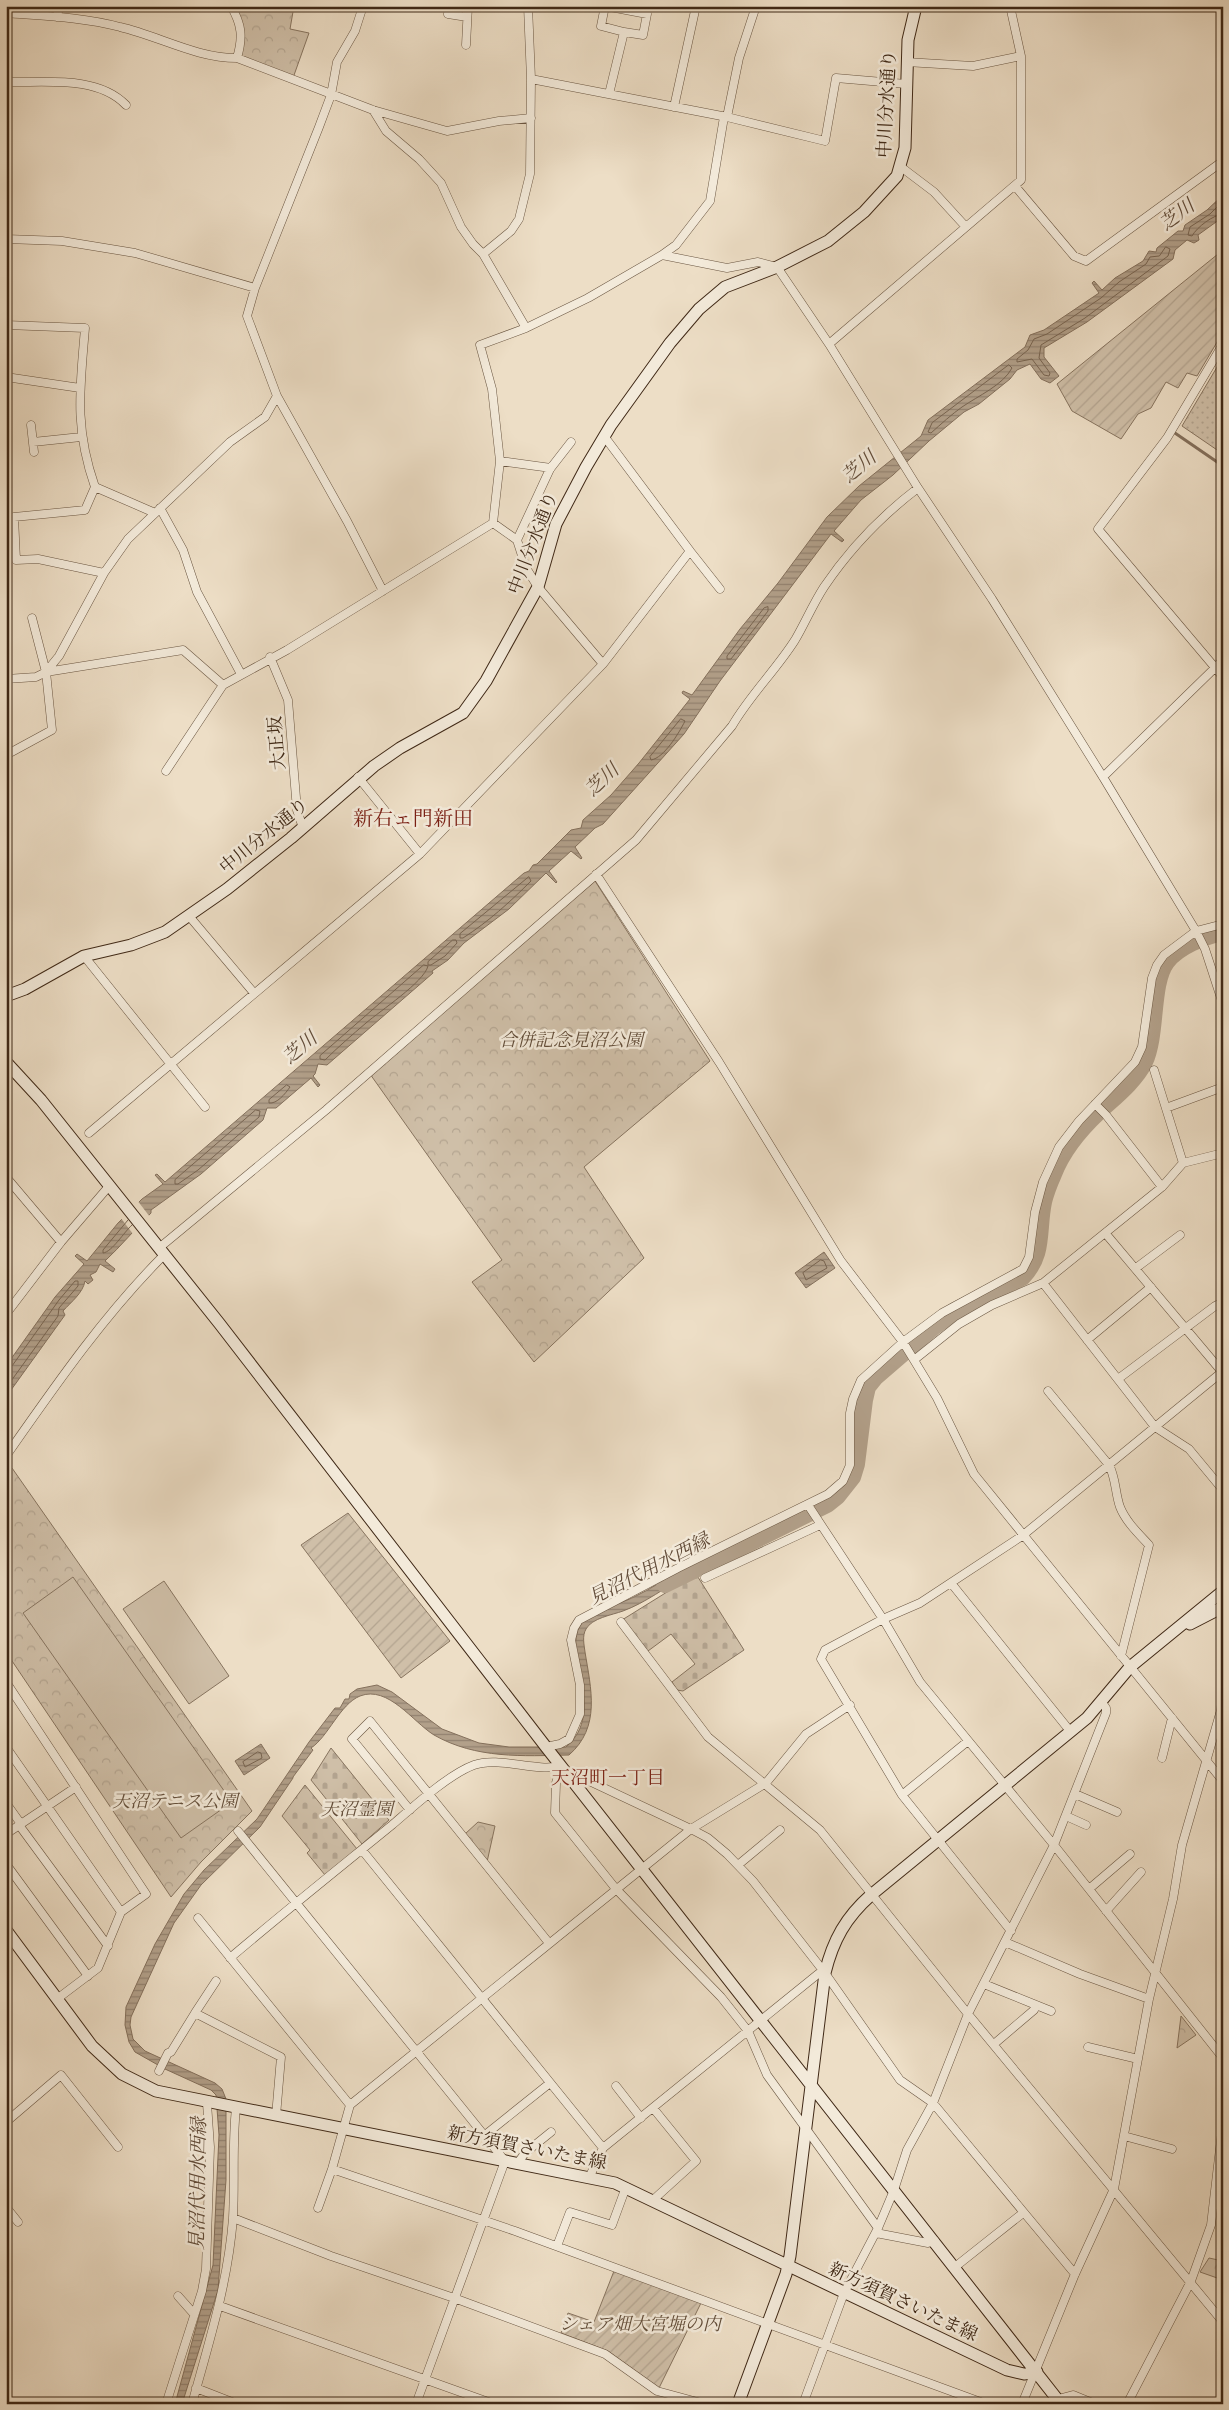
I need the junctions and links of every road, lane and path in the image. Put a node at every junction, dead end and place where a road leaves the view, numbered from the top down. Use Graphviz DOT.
graph roads {
  1 [pos="59,6"];
  2 [pos="231,6"];
  3 [pos="363,6"];
  4 [pos="449,6"];
  5 [pos="468,6"];
  6 [pos="528,6"];
  7 [pos="605,6"];
  8 [pos="696,6"];
  9 [pos="756,6"];
  10 [pos="916,6"];
  11 [pos="1010,6"];
  12 [pos="6,13"];
  13 [pos="57,17"];
  14 [pos="467,17"];
  15 [pos="624,32"];
  16 [pos="466,45"];
  17 [pos="1021,56"];
  18 [pos="236,58"];
  19 [pos="906,62"];
  20 [pos="532,80"];
  21 [pos="6,82"];
  22 [pos="906,84"];
  23 [pos="609,94"];
  24 [pos="330,95"];
  25 [pos="126,104"];
  26 [pos="674,107"];
  27 [pos="372,110"];
  28 [pos="725,117"];
  29 [pos="531,118"];
  30 [pos="1223,161"];
  31 [pos="901,167"];
  32 [pos="1014,186"];
  33 [pos="966,227"];
  34 [pos="6,239"];
  35 [pos="483,254"];
  36 [pos="662,255"];
  37 [pos="777,267"];
  38 [pos="255,288"];
  39 [pos="6,325"];
  40 [pos="526,328"];
  41 [pos="829,344"];
  42 [pos="1223,344"];
  43 [pos="6,377"];
  44 [pos="80,388"];
  45 [pos="278,396"];
  46 [pos="31,425"];
  47 [pos="604,436"];
  48 [pos="81,437"];
  49 [pos="33,442"];
  50 [pos="571,442"];
  51 [pos="34,452"];
  52 [pos="500,461"];
  53 [pos="551,468"];
  54 [pos="917,486"];
  55 [pos="95,487"];
  56 [pos="157,510"];
  57 [pos="493,523"];
  58 [pos="517,540"];
  59 [pos="690,551"];
  60 [pos="104,573"];
  61 [pos="538,587"];
  62 [pos="720,589"];
  63 [pos="382,591"];
  64 [pos="32,618"];
  65 [pos="270,657"];
  66 [pos="1223,660"];
  67 [pos="603,664"];
  68 [pos="1215,668"];
  69 [pos="46,672"];
  70 [pos="241,674"];
  71 [pos="1223,677"];
  72 [pos="6,679"];
  73 [pos="223,685"];
  74 [pos="6,755"];
  75 [pos="166,771"];
  76 [pos="358,777"];
  77 [pos="1104,777"];
  78 [pos="303,828"];
  79 [pos="420,854"];
  80 [pos="596,874"];
  81 [pos="189,916"];
  82 [pos="1223,924"];
  83 [pos="1196,931"];
  84 [pos="84,956"];
  85 [pos="254,994"];
  86 [pos="6,996"];
  87 [pos="1223,1004"];
  88 [pos="6,1062"];
  89 [pos="171,1064"];
  90 [pos="1154,1070"];
  91 [pos="1223,1087"];
  92 [pos="1095,1104"];
  93 [pos="205,1107"];
  94 [pos="1166,1108"];
  95 [pos="89,1132"];
  96 [pos="1223,1153"];
  97 [pos="1183,1163"];
  98 [pos="6,1177"];
  99 [pos="1162,1187"];
  100 [pos="113,1188"];
  101 [pos="1106,1234"];
  102 [pos="1180,1235"];
  103 [pos="61,1242"];
  104 [pos="159,1248"];
  105 [pos="1136,1268"];
  106 [pos="1043,1283"];
  107 [pos="1151,1287"];
  108 [pos="1223,1302"];
  109 [pos="6,1314"];
  110 [pos="1186,1328"];
  111 [pos="1087,1340"];
  112 [pos="903,1342"];
  113 [pos="914,1360"];
  114 [pos="1222,1372"];
  115 [pos="1118,1379"];
  116 [pos="1048,1390"];
  117 [pos="1155,1427"];
  118 [pos="6,1456"];
  119 [pos="1109,1464"];
  120 [pos="1223,1490"];
  121 [pos="808,1505"];
  122 [pos="820,1524"];
  123 [pos="1022,1536"];
  124 [pos="705,1578"];
  125 [pos="951,1583"];
  126 [pos="1223,1591"];
  127 [pos="1223,1607"];
  128 [pos="883,1619"];
  129 [pos="621,1622"];
  130 [pos="1173,1633"];
  131 [pos="1121,1656"];
  132 [pos="1130,1667"];
  133 [pos="6,1682"];
  134 [pos="1223,1690"];
  135 [pos="1102,1701"];
  136 [pos="850,1705"];
  137 [pos="1172,1718"];
  138 [pos="1070,1731"];
  139 [pos="968,1741"];
  140 [pos="545,1746"];
  141 [pos="6,1747"];
  142 [pos="1162,1758"];
  143 [pos="1206,1759"];
  144 [pos="559,1764"];
  145 [pos="1223,1781"];
  146 [pos="766,1783"];
  147 [pos="576,1784"];
  148 [pos="1004,1786"];
  149 [pos="76,1787"];
  150 [pos="1075,1794"];
  151 [pos="428,1795"];
  152 [pos="902,1795"];
  153 [pos="6,1803"];
  154 [pos="47,1806"];
  155 [pos="410,1810"];
  156 [pos="1116,1812"];
  157 [pos="1066,1816"];
  158 [pos="20,1825"];
  159 [pos="1086,1825"];
  160 [pos="691,1828"];
  161 [pos="780,1830"];
  162 [pos="238,1831"];
  163 [pos="6,1834"];
  164 [pos="938,1840"];
  165 [pos="1054,1845"];
  166 [pos="362,1850"];
  167 [pos="1130,1854"];
  168 [pos="6,1864"];
  169 [pos="738,1865"];
  170 [pos="641,1867"];
  171 [pos="1141,1872"];
  172 [pos="616,1888"];
  173 [pos="1089,1889"];
  174 [pos="871,1894"];
  175 [pos="295,1903"];
  176 [pos="1106,1910"];
  177 [pos="121,1912"];
  178 [pos="198,1918"];
  179 [pos="6,1930"];
  180 [pos="1011,1931"];
  181 [pos="1005,1942"];
  182 [pos="549,1943"];
  183 [pos="108,1946"];
  184 [pos="230,1958"];
  185 [pos="1155,1971"];
  186 [pos="825,1973"];
  187 [pos="88,1976"];
  188 [pos="216,1981"];
  189 [pos="984,1984"];
  190 [pos="482,1998"];
  191 [pos="57,1999"];
  192 [pos="1149,1999"];
  193 [pos="1036,2005"];
  194 [pos="1050,2011"];
  195 [pos="195,2013"];
  196 [pos="968,2014"];
  197 [pos="761,2020"];
  198 [pos="748,2031"];
  199 [pos="994,2044"];
  200 [pos="1088,2047"];
  201 [pos="416,2051"];
  202 [pos="1223,2058"];
  203 [pos="1138,2059"];
  204 [pos="160,2069"];
  205 [pos="550,2082"];
  206 [pos="812,2084"];
  207 [pos="616,2086"];
  208 [pos="933,2103"];
  209 [pos="210,2104"];
  210 [pos="350,2105"];
  211 [pos="234,2108"];
  212 [pos="653,2108"];
  213 [pos="276,2116"];
  214 [pos="641,2118"];
  215 [pos="6,2122"];
  216 [pos="1223,2123"];
  217 [pos="344,2130"];
  218 [pos="807,2130"];
  219 [pos="551,2132"];
  220 [pos="485,2135"];
  221 [pos="1124,2136"];
  222 [pos="118,2147"];
  223 [pos="603,2148"];
  224 [pos="1172,2149"];
  225 [pos="505,2161"];
  226 [pos="517,2164"];
  227 [pos="332,2169"];
  228 [pos="589,2178"];
  229 [pos="626,2187"];
  230 [pos="1114,2189"];
  231 [pos="894,2190"];
  232 [pos="653,2200"];
  233 [pos="6,2207"];
  234 [pos="318,2208"];
  235 [pos="1023,2213"];
  236 [pos="233,2218"];
  237 [pos="483,2221"];
  238 [pos="18,2222"];
  239 [pos="877,2230"];
  240 [pos="935,2241"];
  241 [pos="557,2246"];
  242 [pos="787,2266"];
  243 [pos="955,2267"];
  244 [pos="1074,2274"];
  245 [pos="1191,2281"];
  246 [pos="844,2293"];
  247 [pos="178,2296"];
  248 [pos="454,2298"];
  249 [pos="220,2306"];
  250 [pos="194,2314"];
  251 [pos="1223,2322"];
  252 [pos="767,2324"];
  253 [pos="824,2344"];
  254 [pos="1037,2372"];
  255 [pos="425,2378"];
  256 [pos="196,2388"];
  257 [pos="1059,2402"];
  258 [pos="166,2404"];
  259 [pos="192,2404"];
  260 [pos="237,2404"];
  261 [pos="416,2404"];
  262 [pos="494,2404"];
  263 [pos="705,2404"];
  264 [pos="738,2404"];
  265 [pos="803,2404"];
  266 [pos="986,2404"];
  267 [pos="1022,2404"];
  268 [pos="1095,2404"];
  269 [pos="1127,2404"];
  1 -- 13 [label="street"];
  2 -- 18 [label="street"];
  3 -- 24 [label="street"];
  4 -- 14 [label="street"];
  5 -- 14 [label="street"];
  6 -- 20 [label="street"];
  7 -- 15 [label="street"];
  7 -- 15 [label="street"];
  8 -- 26 [label="street"];
  9 -- 28 [label="street"];
  10 -- 19 [label="street, 中川分水通り"];
  11 -- 17 [label="street"];
  12 -- 13 [label="street"];
  13 -- 18 [label="street"];
  14 -- 16 [label="street"];
  15 -- 23 [label="street"];
  17 -- 19 [label="street"];
  17 -- 32 [label="street"];
  18 -- 24 [label="street"];
  19 -- 22 [label="street, 中川分水通り"];
  20 -- 23 [label="street"];
  20 -- 29 [label="street"];
  21 -- 25 [label="street"];
  22 -- 28 [label="street"];
  22 -- 31 [label="street, 中川分水通り"];
  23 -- 26 [label="street"];
  24 -- 27 [label="street"];
  24 -- 38 [label="street"];
  26 -- 28 [label="street"];
  27 -- 29 [label="street"];
  27 -- 35 [label="street"];
  28 -- 36 [label="street"];
  29 -- 35 [label="street"];
  30 -- 32 [label="street"];
  31 -- 33 [label="street"];
  31 -- 37 [label="street, 中川分水通り"];
  32 -- 33 [label="street"];
  33 -- 41 [label="street"];
  34 -- 38 [label="street"];
  35 -- 40 [label="street"];
  36 -- 37 [label="street"];
  36 -- 40 [label="street"];
  37 -- 41 [label="street"];
  37 -- 47 [label="street, 中川分水通り"];
  38 -- 45 [label="street"];
  39 -- 44 [label="street"];
  40 -- 52 [label="street"];
  41 -- 54 [label="street"];
  42 -- 68 [label="street"];
  43 -- 44 [label="street"];
  44 -- 48 [label="street"];
  45 -- 56 [label="street"];
  45 -- 63 [label="street"];
  46 -- 49 [label="street"];
  47 -- 59 [label="street"];
  47 -- 61 [label="street, 中川分水通り"];
  48 -- 49 [label="street"];
  48 -- 55 [label="street"];
  49 -- 51 [label="street"];
  50 -- 53 [label="street"];
  52 -- 53 [label="street"];
  52 -- 57 [label="street"];
  53 -- 58 [label="street"];
  54 -- 77 [label="street"];
  54 -- 80 [label="street"];
  55 -- 56 [label="street"];
  55 -- 60 [label="street"];
  56 -- 60 [label="street"];
  56 -- 70 [label="street"];
  57 -- 58 [label="street"];
  57 -- 63 [label="street"];
  58 -- 61 [label="street"];
  59 -- 62 [label="street"];
  59 -- 67 [label="street"];
  60 -- 69 [label="street"];
  61 -- 67 [label="street"];
  61 -- 76 [label="street, 中川分水通り"];
  63 -- 65 [label="street"];
  64 -- 69 [label="street"];
  65 -- 70 [label="street"];
  65 -- 78 [label="street, 大正坂"];
  66 -- 68 [label="street"];
  67 -- 79 [label="street"];
  68 -- 71 [label="street"];
  68 -- 77 [label="street"];
  69 -- 72 [label="street"];
  69 -- 73 [label="street"];
  69 -- 74 [label="street"];
  70 -- 73 [label="street"];
  73 -- 75 [label="street"];
  76 -- 78 [label="street, 中川分水通り"];
  76 -- 79 [label="street"];
  77 -- 83 [label="street"];
  78 -- 81 [label="street, 中川分水通り"];
  79 -- 85 [label="street"];
  80 -- 104 [label="street"];
  80 -- 112 [label="street"];
  81 -- 84 [label="street, 中川分水通り"];
  81 -- 85 [label="street"];
  82 -- 83 [label="street"];
  83 -- 87 [label="street"];
  83 -- 92 [label="street"];
  84 -- 86 [label="street, 中川分水通り"];
  84 -- 89 [label="street"];
  85 -- 89 [label="street"];
  88 -- 100 [label="street"];
  89 -- 93 [label="street"];
  89 -- 95 [label="street"];
  90 -- 94 [label="street"];
  91 -- 94 [label="street"];
  92 -- 99 [label="street"];
  92 -- 112 [label="street"];
  94 -- 97 [label="street"];
  96 -- 97 [label="street"];
  97 -- 99 [label="street"];
  98 -- 103 [label="street"];
  99 -- 101 [label="street"];
  100 -- 103 [label="street"];
  100 -- 104 [label="street"];
  101 -- 105 [label="street"];
  101 -- 106 [label="street"];
  102 -- 105 [label="street"];
  103 -- 109 [label="street"];
  104 -- 118 [label="street"];
  104 -- 140 [label="street"];
  105 -- 107 [label="street"];
  106 -- 111 [label="street"];
  106 -- 113 [label="street"];
  107 -- 110 [label="street"];
  107 -- 111 [label="street"];
  108 -- 110 [label="street"];
  110 -- 114 [label="street"];
  110 -- 115 [label="street"];
  111 -- 115 [label="street"];
  112 -- 113 [label="street"];
  112 -- 121 [label="street"];
  113 -- 123 [label="street"];
  114 -- 117 [label="street"];
  115 -- 117 [label="street"];
  116 -- 119 [label="street"];
  117 -- 119 [label="street"];
  117 -- 120 [label="street"];
  119 -- 123 [label="street"];
  119 -- 131 [label="street"];
  121 -- 122 [label="street"];
  121 -- 140 [label="street"];
  122 -- 124 [label="street"];
  122 -- 128 [label="street"];
  123 -- 125 [label="street"];
  123 -- 131 [label="street"];
  125 -- 128 [label="street"];
  125 -- 138 [label="street"];
  126 -- 130 [label="street"];
  127 -- 130 [label="street"];
  128 -- 136 [label="street"];
  128 -- 139 [label="street"];
  129 -- 146 [label="street"];
  130 -- 132 [label="street"];
  131 -- 132 [label="street"];
  132 -- 135 [label="street"];
  132 -- 137 [label="street"];
  133 -- 149 [label="street"];
  134 -- 143 [label="street"];
  135 -- 138 [label="street"];
  135 -- 150 [label="street"];
  136 -- 146 [label="street"];
  136 -- 152 [label="street"];
  137 -- 142 [label="street"];
  137 -- 143 [label="street"];
  138 -- 148 [label="street"];
  139 -- 148 [label="street"];
  139 -- 152 [label="street"];
  140 -- 144 [label="street"];
  141 -- 154 [label="street"];
  143 -- 145 [label="street"];
  143 -- 185 [label="street"];
  144 -- 147 [label="street"];
  144 -- 151 [label="street"];
  144 -- 172 [label="street"];
  146 -- 160 [label="street"];
  146 -- 174 [label="street"];
  147 -- 160 [label="street"];
  147 -- 170 [label="street"];
  148 -- 164 [label="street"];
  148 -- 165 [label="street"];
  149 -- 154 [label="street"];
  149 -- 177 [label="street"];
  150 -- 156 [label="street"];
  150 -- 157 [label="street"];
  151 -- 155 [label="street"];
  151 -- 155 [label="street"];
  151 -- 182 [label="street"];
  152 -- 164 [label="street"];
  153 -- 158 [label="street"];
  154 -- 158 [label="street"];
  154 -- 177 [label="street"];
  155 -- 166 [label="street"];
  157 -- 159 [label="street"];
  157 -- 165 [label="street"];
  158 -- 163 [label="street"];
  158 -- 183 [label="street"];
  160 -- 169 [label="street"];
  160 -- 170 [label="street"];
  161 -- 169 [label="street"];
  162 -- 175 [label="street"];
  164 -- 174 [label="street"];
  164 -- 180 [label="street"];
  165 -- 173 [label="street"];
  165 -- 180 [label="street"];
  166 -- 175 [label="street"];
  166 -- 190 [label="street"];
  167 -- 173 [label="street"];
  168 -- 187 [label="street"];
  169 -- 186 [label="street"];
  170 -- 172 [label="street"];
  170 -- 197 [label="street"];
  171 -- 176 [label="street"];
  172 -- 182 [label="street"];
  172 -- 198 [label="street"];
  173 -- 176 [label="street"];
  174 -- 186 [label="street"];
  174 -- 196 [label="street"];
  175 -- 184 [label="street"];
  175 -- 201 [label="street"];
  176 -- 185 [label="street"];
  177 -- 183 [label="street"];
  178 -- 184 [label="street"];
  179 -- 191 [label="street, 新方須賀さいたま線"];
  180 -- 181 [label="street"];
  181 -- 189 [label="street"];
  181 -- 192 [label="street"];
  182 -- 190 [label="street"];
  183 -- 187 [label="street"];
  184 -- 210 [label="street"];
  185 -- 192 [label="street"];
  185 -- 202 [label="street"];
  186 -- 197 [label="street"];
  186 -- 206 [label="street"];
  186 -- 208 [label="street"];
  187 -- 191 [label="street"];
  188 -- 195 [label="street"];
  189 -- 193 [label="street"];
  189 -- 196 [label="street"];
  190 -- 201 [label="street"];
  190 -- 205 [label="street"];
  191 -- 209 [label="street, 新方須賀さいたま線"];
  192 -- 203 [label="street"];
  193 -- 194 [label="street"];
  193 -- 199 [label="street"];
  195 -- 204 [label="street"];
  195 -- 213 [label="street"];
  196 -- 199 [label="street"];
  196 -- 208 [label="street"];
  197 -- 198 [label="street"];
  197 -- 206 [label="street"];
  198 -- 212 [label="street"];
  198 -- 218 [label="street"];
  199 -- 230 [label="street"];
  200 -- 203 [label="street"];
  201 -- 210 [label="street"];
  201 -- 220 [label="street"];
  203 -- 221 [label="street"];
  205 -- 220 [label="street"];
  205 -- 223 [label="street"];
  206 -- 218 [label="street"];
  206 -- 231 [label="street"];
  207 -- 214 [label="street"];
  208 -- 231 [label="street"];
  208 -- 235 [label="street"];
  209 -- 211 [label="street, 新方須賀さいたま線"];
  209 -- 250 [label="street"];
  210 -- 217 [label="street"];
  211 -- 213 [label="street, 新方須賀さいたま線"];
  211 -- 236 [label="street"];
  212 -- 214 [label="street"];
  212 -- 232 [label="street"];
  213 -- 217 [label="street, 新方須賀さいたま線"];
  214 -- 223 [label="street"];
  215 -- 222 [label="street"];
  216 -- 245 [label="street"];
  217 -- 225 [label="street, 新方須賀さいたま線"];
  217 -- 227 [label="street"];
  218 -- 239 [label="street"];
  218 -- 242 [label="street"];
  219 -- 226 [label="street"];
  220 -- 225 [label="street"];
  221 -- 224 [label="street"];
  221 -- 230 [label="street"];
  223 -- 228 [label="street"];
  225 -- 226 [label="street, 新方須賀さいたま線"];
  225 -- 237 [label="street"];
  226 -- 228 [label="street, 新方須賀さいたま線"];
  227 -- 234 [label="street"];
  227 -- 237 [label="street"];
  228 -- 229 [label="street, 新方須賀さいたま線"];
  229 -- 232 [label="street, 新方須賀さいたま線"];
  229 -- 241 [label="street"];
  230 -- 244 [label="street"];
  230 -- 245 [label="street"];
  231 -- 239 [label="street"];
  231 -- 240 [label="street"];
  232 -- 242 [label="street, 新方須賀さいたま線"];
  233 -- 238 [label="street"];
  235 -- 243 [label="street"];
  235 -- 244 [label="street"];
  236 -- 248 [label="street"];
  236 -- 249 [label="street"];
  237 -- 241 [label="street"];
  237 -- 248 [label="street"];
  239 -- 240 [label="street"];
  239 -- 246 [label="street"];
  240 -- 243 [label="street"];
  241 -- 252 [label="street"];
  242 -- 246 [label="street, 新方須賀さいたま線"];
  242 -- 252 [label="street"];
  243 -- 254 [label="street"];
  244 -- 254 [label="street"];
  245 -- 251 [label="street"];
  245 -- 269 [label="street"];
  246 -- 253 [label="street"];
  246 -- 254 [label="street, 新方須賀さいたま線"];
  247 -- 250 [label="street"];
  248 -- 255 [label="street"];
  248 -- 263 [label="street"];
  249 -- 255 [label="street"];
  249 -- 256 [label="street"];
  250 -- 258 [label="street"];
  252 -- 253 [label="street"];
  252 -- 264 [label="street"];
  253 -- 265 [label="street"];
  253 -- 266 [label="street"];
  254 -- 257 [label="street"];
  254 -- 267 [label="street"];
  255 -- 261 [label="street"];
  255 -- 262 [label="street"];
  256 -- 259 [label="street"];
  256 -- 260 [label="street"];
  257 -- 268 [label="street"];
}
